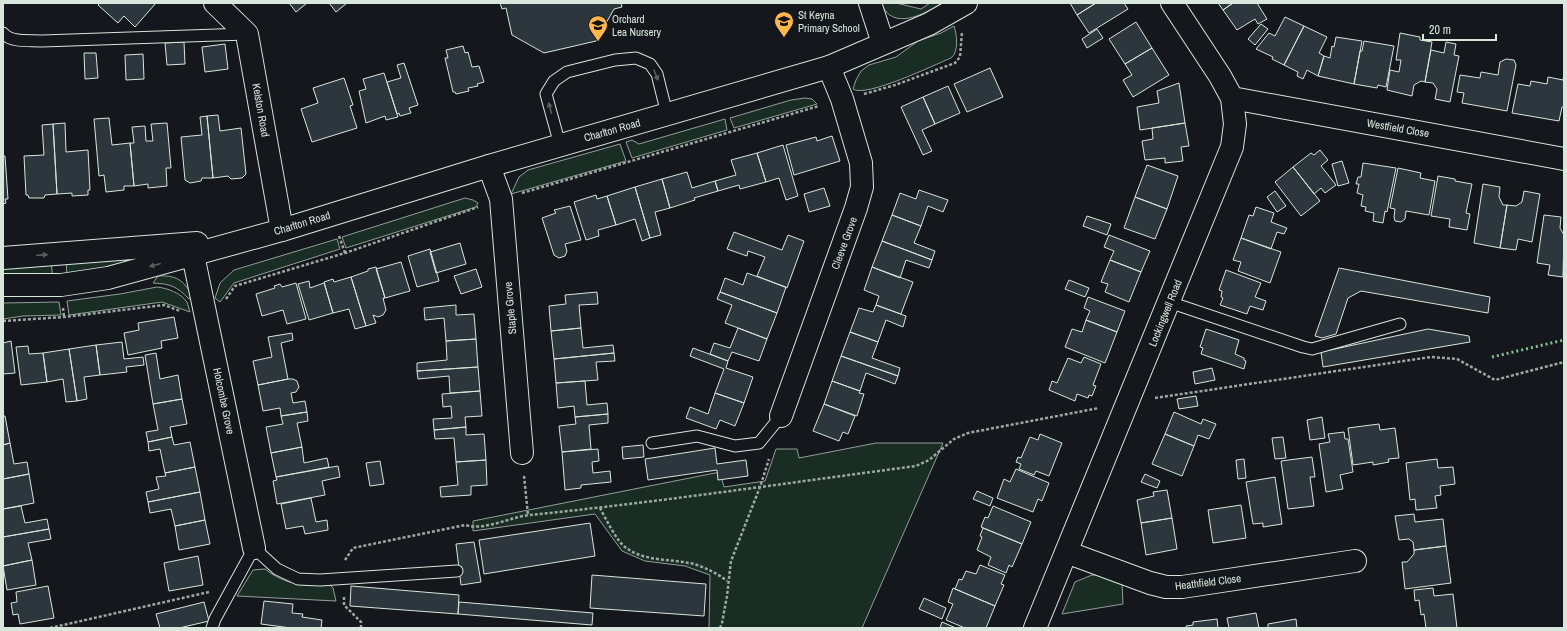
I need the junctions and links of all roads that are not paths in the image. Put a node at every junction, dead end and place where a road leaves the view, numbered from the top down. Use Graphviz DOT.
graph roads {
  1 [pos="215,3"];
  2 [pos="870,3"];
  3 [pos="966,3"];
  4 [pos="1172,3"];
  5 [pos="3,33"];
  6 [pos="247,34"];
  7 [pos="883,43"];
  8 [pos="829,67"];
  9 [pos="1232,98"];
  10 [pos="668,114"];
  11 [pos="560,145"];
  12 [pos="1564,159"];
  13 [pos="489,166"];
  14 [pos="282,230"];
  15 [pos="252,238"];
  16 [pos="193,255"];
  17 [pos="3,258"];
  18 [pos="3,285"];
  19 [pos="1169,302"];
  20 [pos="1400,324"];
  21 [pos="781,416"];
  22 [pos="652,443"];
  23 [pos="522,453"];
  24 [pos="254,548"];
  25 [pos="1066,552"];
  26 [pos="1355,561"];
  27 [pos="457,571"];
  28 [pos="212,628"];
  29 [pos="1035,628"];
  1 -- 6 [label="street"];
  2 -- 7 [label="street"];
  3 -- 7 [label="street, Charlton Road"];
  4 -- 9 [label="street, Lockingwell Road"];
  5 -- 6 [label="lane"];
  6 -- 14 [label="street, Kelston Road"];
  7 -- 8 [label="street, Charlton Road"];
  8 -- 10 [label="street, Charlton Road"];
  8 -- 21 [label="street, Cleeve Grove"];
  9 -- 12 [label="street, Westfield Close"];
  9 -- 19 [label="street, Lockingwell Road"];
  10 -- 11 [label="street, Charlton Road"];
  11 -- 10 [label="lane, one-way"];
  11 -- 13 [label="street, Charlton Road"];
  13 -- 14 [label="street, Charlton Road"];
  13 -- 23 [label="street, Staple Grove"];
  14 -- 15 [label="street, Charlton Road"];
  15 -- 16 [label="street, Charlton Road"];
  17 -- 15 [label="street, Charlton Road, one-way"];
  16 -- 18 [label="street, Charlton Road, one-way"];
  16 -- 24 [label="street, Holcombe Grove"];
  19 -- 20 [label="lane"];
  19 -- 25 [label="street, Lockingwell Road"];
  21 -- 22 [label="lane"];
  24 -- 27 [label="lane"];
  24 -- 28 [label="lane"];
  25 -- 26 [label="street, Heathfield Close"];
  25 -- 29 [label="street, Lockingwell Road"];
}
